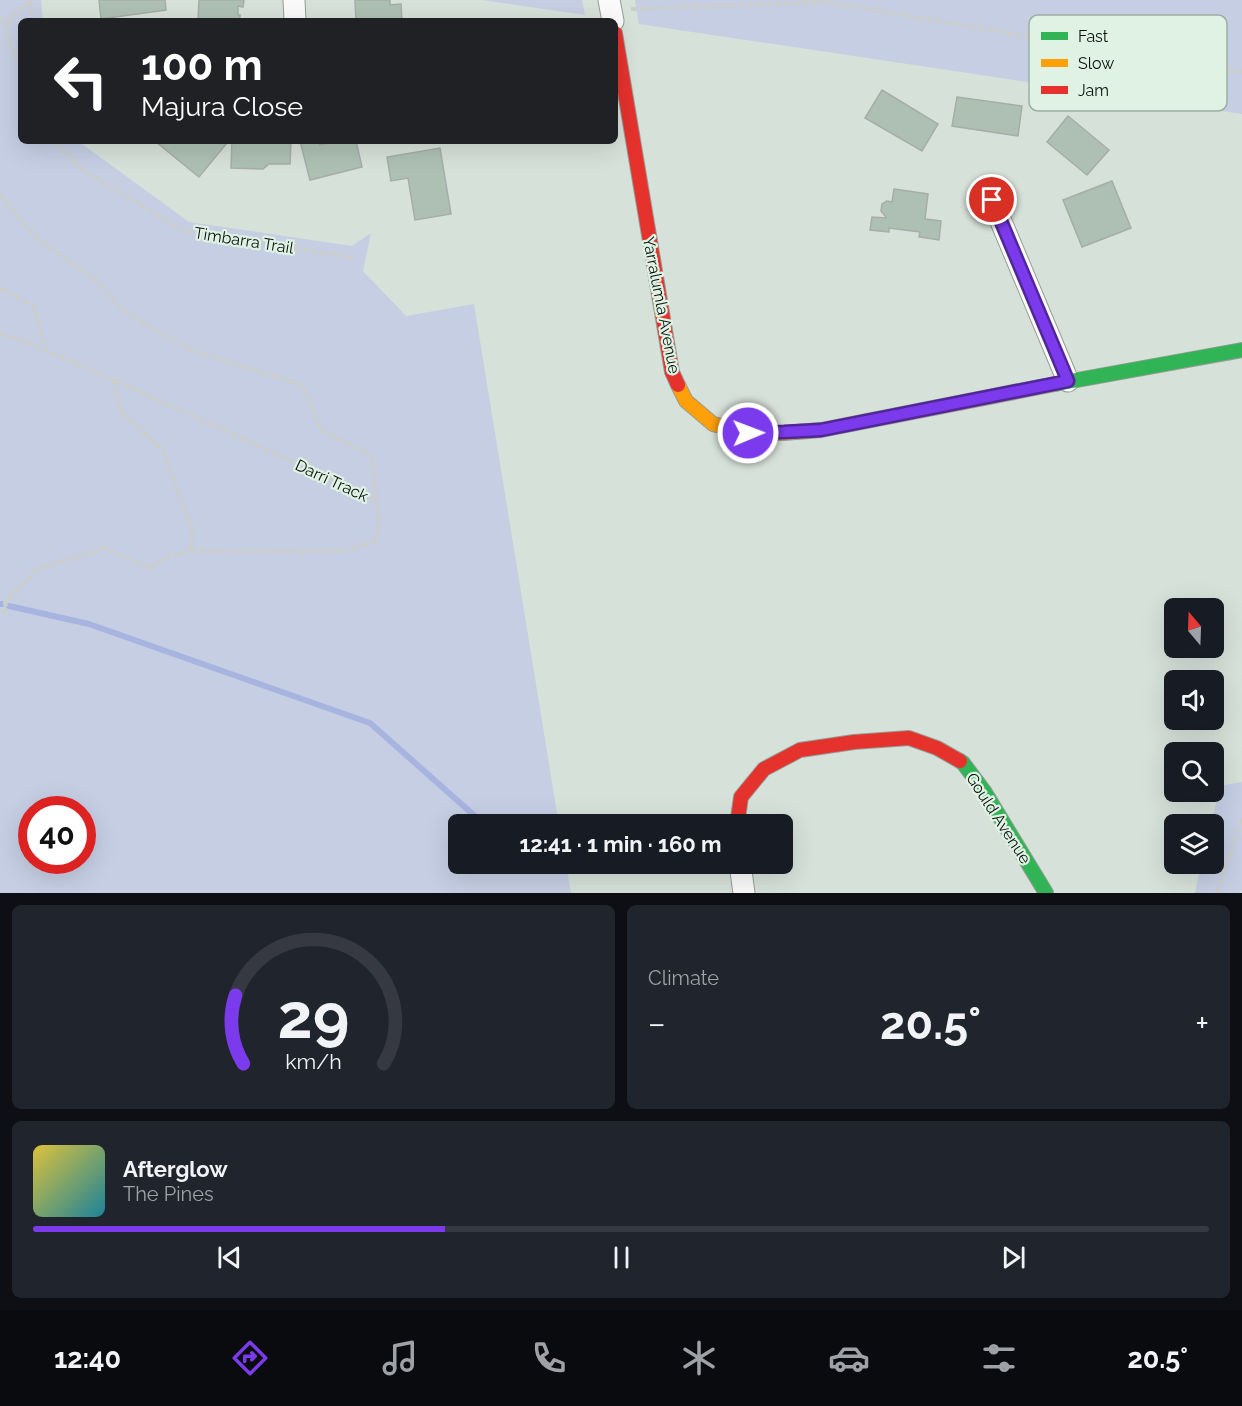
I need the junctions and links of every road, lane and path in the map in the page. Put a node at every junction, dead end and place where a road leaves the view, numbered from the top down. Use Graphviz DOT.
graph roads {
  1 [pos="30,0"];
  2 [pos="294,0"];
  3 [pos="611,10"];
  4 [pos="0,18"];
  5 [pos="32,18"];
  6 [pos="295,18"];
  7 [pos="6,24"];
  8 [pos="1029,36"];
  9 [pos="618,51"];
  10 [pos="18,59"];
  11 [pos="1227,69"];
  12 [pos="1242,72"];
  13 [pos="57,144"];
  14 [pos="0,195"];
  15 [pos="992,200"];
  16 [pos="355,258"];
  17 [pos="0,288"];
  18 [pos="0,333"];
  19 [pos="45,350"];
  20 [pos="1242,350"];
  21 [pos="112,379"];
  22 [pos="1068,381"];
  23 [pos="377,501"];
  24 [pos="190,551"];
  25 [pos="0,615"];
  26 [pos="739,814"];
  27 [pos="1242,819"];
  28 [pos="741,874"];
  29 [pos="744,893"];
  30 [pos="1046,893"];
  31 [pos="1216,893"];
  1 -- 5 [label="path"];
  1 -- 7 [label="path"];
  2 -- 6 [label="street"];
  3 -- 8 [label="path"];
  4 -- 7 [label="path"];
  7 -- 10 [label="path"];
  9 -- 22 [label="street, Yarralumla Avenue"];
  11 -- 12 [label="path"];
  13 -- 16 [label="path, Timbarra Trail"];
  14 -- 23 [label="path"];
  15 -- 22 [label="street"];
  17 -- 19 [label="path"];
  18 -- 19 [label="path, Darri Track"];
  19 -- 21 [label="path, Darri Track"];
  20 -- 22 [label="street, Yarralumla Avenue"];
  21 -- 23 [label="path, Darri Track"];
  21 -- 24 [label="path"];
  23 -- 24 [label="path, Darri Track"];
  24 -- 25 [label="path, Darri Track"];
  26 -- 30 [label="street, Gould Avenue"];
  27 -- 31 [label="path"];
  28 -- 29 [label="street"];
}
